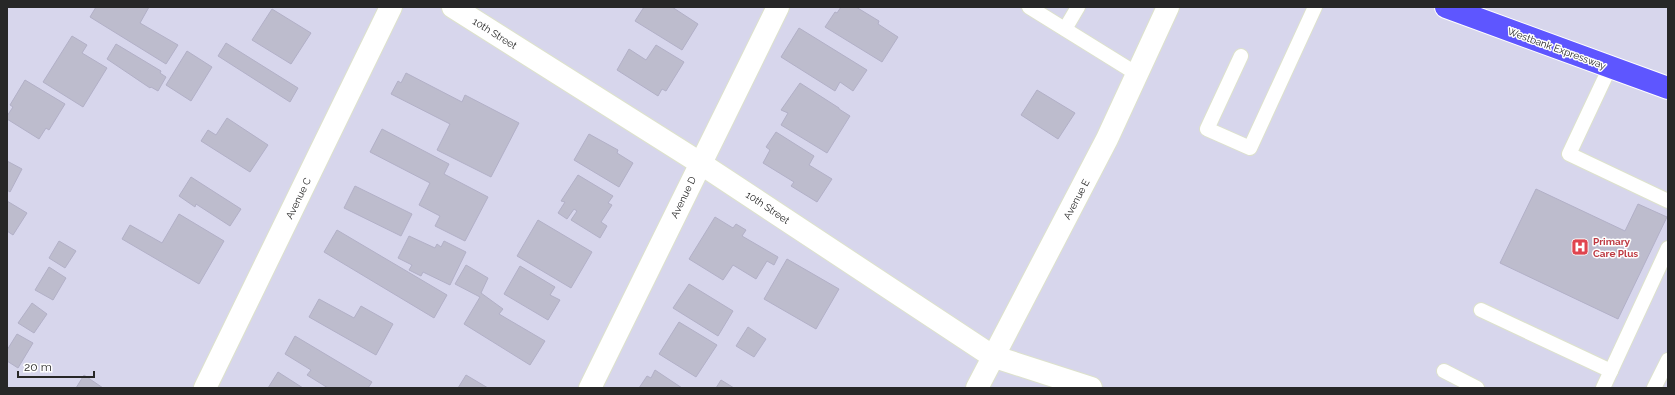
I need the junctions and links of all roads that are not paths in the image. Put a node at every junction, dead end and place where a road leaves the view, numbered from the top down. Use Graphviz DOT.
graph roads {
  1 [pos="391,7"];
  2 [pos="453,7"];
  3 [pos="778,7"];
  4 [pos="1029,7"];
  5 [pos="1078,7"];
  6 [pos="1168,7"];
  7 [pos="1315,7"];
  8 [pos="1446,7"];
  9 [pos="1065,29"];
  10 [pos="1241,56"];
  11 [pos="1610,67"];
  12 [pos="1137,74"];
  13 [pos="1668,88"];
  14 [pos="700,163"];
  15 [pos="1668,201"];
  16 [pos="1668,248"];
  17 [pos="1481,310"];
  18 [pos="992,356"];
  19 [pos="1667,365"];
  20 [pos="1444,371"];
  21 [pos="1611,371"];
  22 [pos="205,388"];
  23 [pos="590,388"];
  24 [pos="977,388"];
  25 [pos="1092,388"];
  26 [pos="1477,388"];
  27 [pos="1603,388"];
  28 [pos="1654,388"];
  1 -- 22 [label="street, Avenue C"];
  2 -- 14 [label="street, 10th Street"];
  3 -- 14 [label="street, Avenue D"];
  4 -- 9 [label="lane"];
  5 -- 9 [label="lane"];
  6 -- 12 [label="street, Avenue E"];
  7 -- 10 [label="lane"];
  8 -- 11 [label="highway, Westbank Expressway"];
  9 -- 12 [label="lane"];
  11 -- 13 [label="highway, Westbank Expressway"];
  11 -- 15 [label="lane"];
  12 -- 18 [label="street, Avenue E"];
  14 -- 18 [label="street, 10th Street"];
  14 -- 23 [label="street, Avenue D"];
  16 -- 21 [label="lane"];
  17 -- 21 [label="lane"];
  18 -- 24 [label="street, Avenue E"];
  18 -- 25 [label="street, 10th Street"];
  19 -- 28 [label="lane"];
  20 -- 26 [label="lane"];
  21 -- 27 [label="lane"];
}
